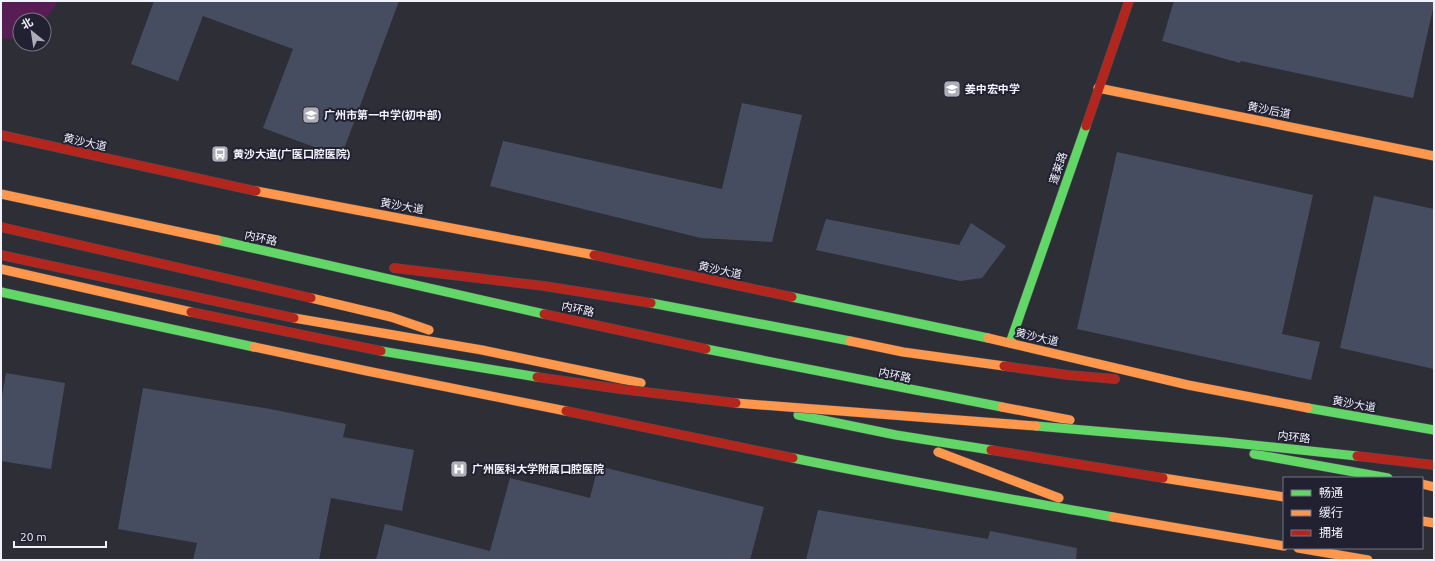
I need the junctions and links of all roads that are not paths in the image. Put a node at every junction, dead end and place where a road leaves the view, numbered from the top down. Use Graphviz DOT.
graph roads {
  1 [pos="1129,1"];
  2 [pos="1098,88"];
  3 [pos="1,135"];
  4 [pos="1434,156"];
  5 [pos="1,194"];
  6 [pos="1,227"];
  7 [pos="277,253"];
  8 [pos="1,255"];
  9 [pos="363,264"];
  10 [pos="387,267"];
  11 [pos="1,269"];
  12 [pos="1,292"];
  13 [pos="1010,343"];
  14 [pos="482,350"];
  15 [pos="1188,385"];
  16 [pos="1434,430"];
  17 [pos="896,435"];
  18 [pos="1434,465"];
  19 [pos="1382,477"];
  20 [pos="1423,484"];
  21 [pos="1434,487"];
  22 [pos="1283,497"];
  23 [pos="1106,516"];
  24 [pos="1423,521"];
  25 [pos="1434,523"];
  26 [pos="1283,546"];
  27 [pos="1304,549"];
  28 [pos="1368,560"];
  1 -- 2 [label="main road, 蓬莱路"];
  2 -- 4 [label="main road, 黄沙后道"];
  2 -- 13 [label="main road, 蓬莱路"];
  3 -- 13 [label="main road, 黄沙大道"];
  5 -- 7 [label="main road, 内环路"];
  6 -- 14 [label="main road"];
  7 -- 9 [label="main road"];
  7 -- 19 [label="main road, 内环路"];
  8 -- 14 [label="main road"];
  10 -- 15 [label="main road"];
  11 -- 18 [label="main road, 内环路, bridge"];
  12 -- 23 [label="main road"];
  13 -- 15 [label="main road, 黄沙大道"];
  14 -- 17 [label="main road"];
  15 -- 16 [label="main road, 黄沙大道"];
  17 -- 22 [label="main road"];
  17 -- 23 [label="main road"];
  20 -- 21 [label="main road"];
  23 -- 26 [label="main road"];
  24 -- 25 [label="main road"];
  27 -- 28 [label="main road"];
}
